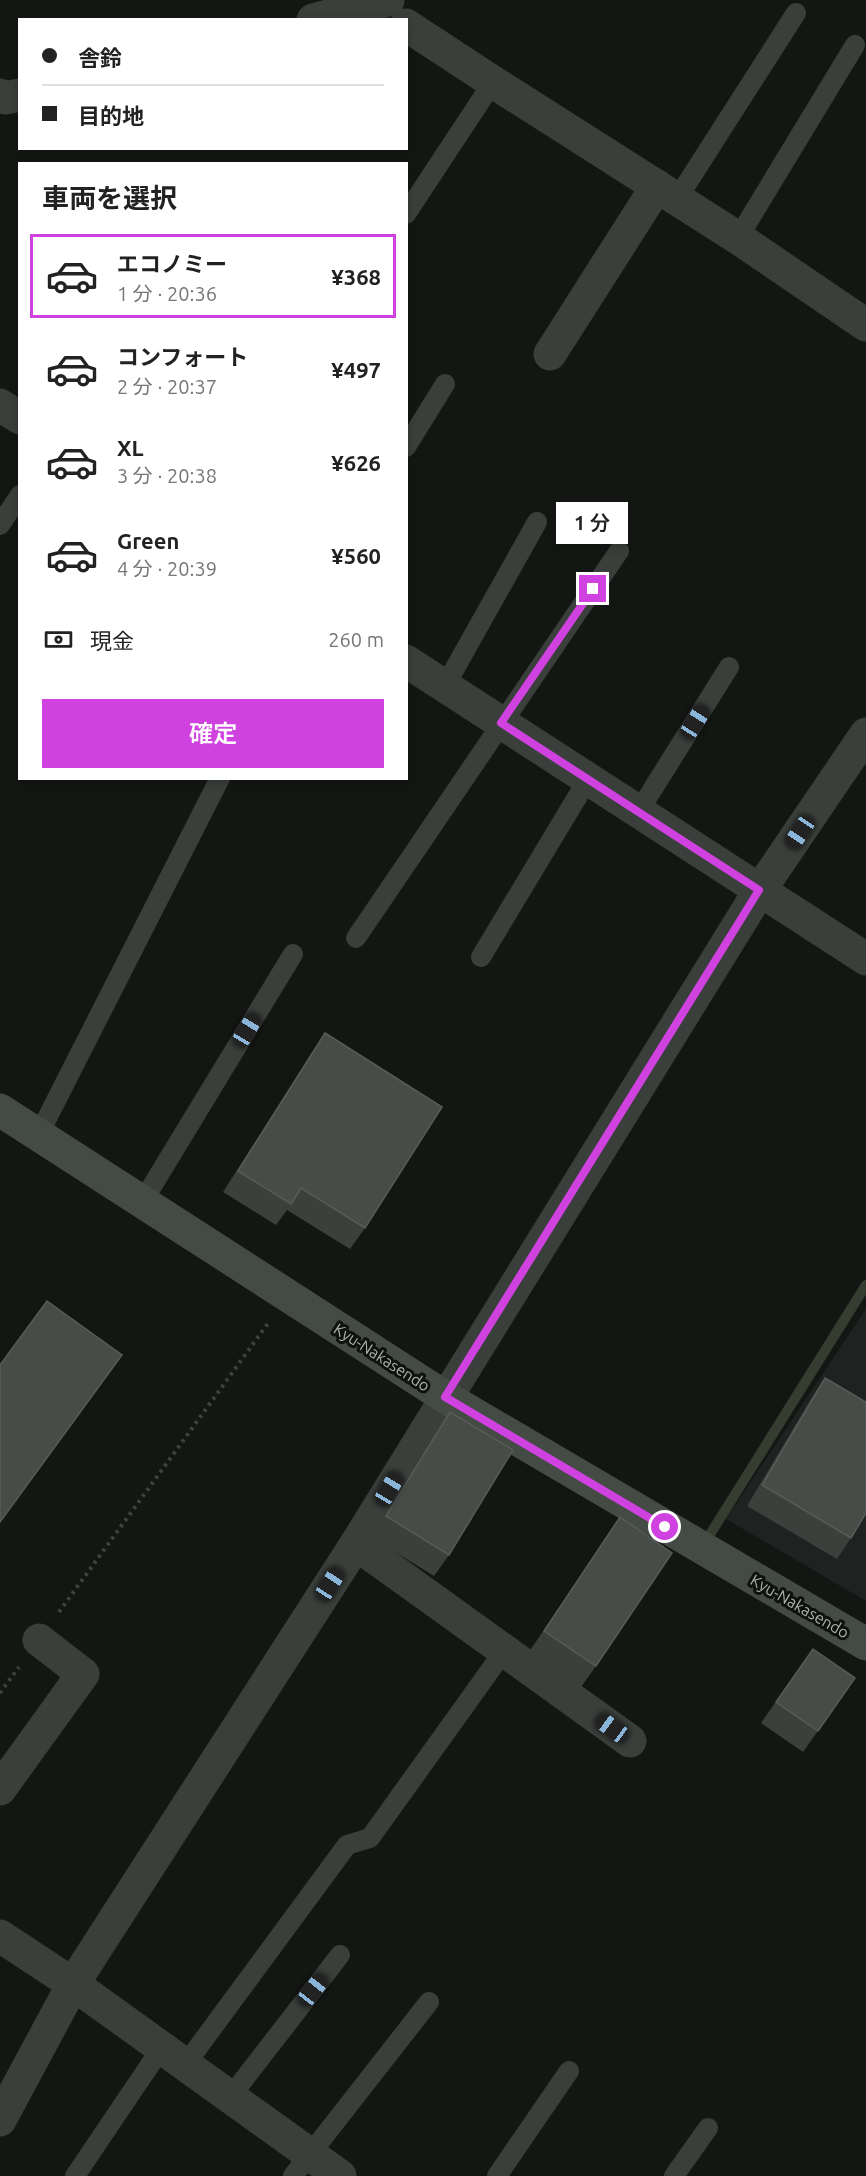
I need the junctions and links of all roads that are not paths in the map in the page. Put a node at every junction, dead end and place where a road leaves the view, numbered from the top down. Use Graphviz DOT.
graph roads {
  1 [pos="383,6"];
  2 [pos="796,13"];
  3 [pos="323,18"];
  4 [pos="408,25"];
  5 [pos="855,45"];
  6 [pos="493,82"];
  7 [pos="0,95"];
  8 [pos="18,95"];
  9 [pos="667,193"];
  10 [pos="408,211"];
  11 [pos="738,238"];
  12 [pos="865,323"];
  13 [pos="550,354"];
  14 [pos="446,384"];
  15 [pos="0,405"];
  16 [pos="18,417"];
  17 [pos="408,444"];
  18 [pos="18,498"];
  19 [pos="537,522"];
  20 [pos="0,525"];
  21 [pos="619,551"];
  22 [pos="408,662"];
  23 [pos="729,668"];
  24 [pos="445,686"];
  25 [pos="501,723"];
  26 [pos="866,734"];
  27 [pos="588,779"];
  28 [pos="219,780"];
  29 [pos="639,812"];
  30 [pos="759,890"];
  31 [pos="356,938"];
  32 [pos="864,953"];
  33 [pos="293,954"];
  34 [pos="481,957"];
  35 [pos="0,1110"];
  36 [pos="39,1134"];
  37 [pos="143,1201"];
  38 [pos="445,1397"];
  39 [pos="356,1544"];
  40 [pos="39,1640"];
  41 [pos="866,1644"];
  42 [pos="504,1650"];
  43 [pos="630,1741"];
  44 [pos="0,1788"];
  45 [pos="0,1936"];
  46 [pos="340,1955"];
  47 [pos="73,1984"];
  48 [pos="429,2002"];
  49 [pos="173,2056"];
  50 [pos="569,2071"];
  51 [pos="231,2096"];
  52 [pos="0,2120"];
  53 [pos="708,2128"];
  54 [pos="301,2165"];
  55 [pos="75,2176"];
  56 [pos="340,2176"];
  57 [pos="497,2176"];
  58 [pos="674,2176"];
  1 -- 3 [label="street"];
  2 -- 9 [label="lane"];
  4 -- 6 [label="street"];
  5 -- 11 [label="lane"];
  6 -- 9 [label="street"];
  6 -- 10 [label="lane"];
  7 -- 8 [label="street"];
  9 -- 11 [label="street"];
  9 -- 13 [label="street"];
  11 -- 12 [label="street"];
  14 -- 17 [label="lane"];
  15 -- 16 [label="street"];
  18 -- 20 [label="lane"];
  19 -- 24 [label="lane"];
  21 -- 25 [label="lane"];
  22 -- 24 [label="street"];
  23 -- 29 [label="lane"];
  24 -- 25 [label="street"];
  25 -- 27 [label="street"];
  25 -- 31 [label="lane"];
  26 -- 30 [label="street"];
  27 -- 29 [label="street"];
  27 -- 34 [label="lane"];
  28 -- 36 [label="lane"];
  29 -- 30 [label="street"];
  30 -- 32 [label="street"];
  30 -- 38 [label="street"];
  33 -- 37 [label="lane"];
  35 -- 36 [label="main road, Kyu-Nakasendo"];
  36 -- 37 [label="main road, Kyu-Nakasendo"];
  37 -- 38 [label="main road, Kyu-Nakasendo"];
  38 -- 39 [label="street"];
  38 -- 41 [label="main road, Kyu-Nakasendo"];
  39 -- 42 [label="street"];
  39 -- 47 [label="street"];
  40 -- 44 [label="street"];
  42 -- 43 [label="street"];
  42 -- 49 [label="lane"];
  45 -- 47 [label="street"];
  46 -- 51 [label="lane"];
  47 -- 49 [label="street"];
  47 -- 52 [label="street"];
  48 -- 54 [label="lane"];
  49 -- 51 [label="street"];
  49 -- 55 [label="lane"];
  50 -- 57 [label="lane"];
  51 -- 54 [label="street"];
  53 -- 58 [label="lane"];
  54 -- 56 [label="street"];
}
